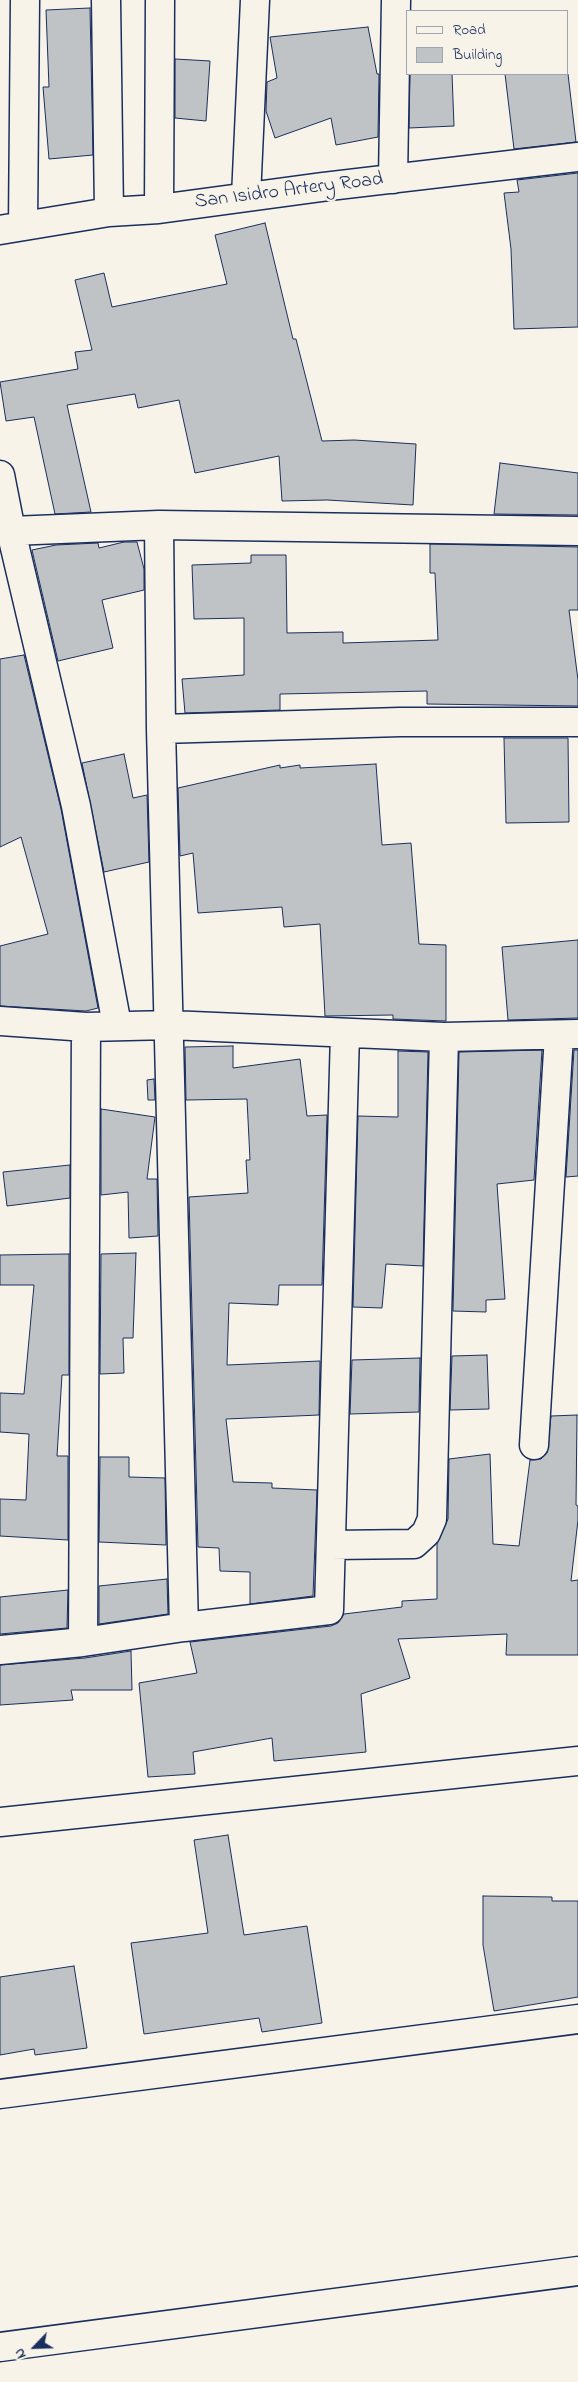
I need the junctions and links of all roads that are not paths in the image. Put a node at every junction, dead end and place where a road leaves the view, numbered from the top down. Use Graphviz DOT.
graph roads {
  1 [pos="25,0"];
  2 [pos="106,0"];
  3 [pos="160,0"];
  4 [pos="255,0"];
  5 [pos="396,0"];
  6 [pos="578,157"];
  7 [pos="393,179"];
  8 [pos="246,197"];
  9 [pos="159,209"];
  10 [pos="110,212"];
  11 [pos="12,228"];
  12 [pos="0,475"];
  13 [pos="159,525"];
  14 [pos="11,531"];
  15 [pos="578,531"];
  16 [pos="578,722"];
  17 [pos="161,729"];
  18 [pos="0,1021"];
  19 [pos="117,1025"];
  20 [pos="170,1026"];
  21 [pos="86,1027"];
  22 [pos="345,1033"];
  23 [pos="568,1035"];
  24 [pos="444,1037"];
  25 [pos="534,1446"];
  26 [pos="331,1545"];
  27 [pos="184,1627"];
  28 [pos="83,1642"];
  29 [pos="0,1650"];
  30 [pos="578,1762"];
  31 [pos="0,1822"];
  32 [pos="578,2019"];
  33 [pos="0,2094"];
  34 [pos="578,2271"];
  35 [pos="0,2347"];
  1 -- 11 [label="street"];
  2 -- 10 [label="street"];
  3 -- 9 [label="street"];
  4 -- 8 [label="street"];
  5 -- 7 [label="street"];
  6 -- 7 [label="street, San Isidro Artery Road"];
  7 -- 8 [label="street, San Isidro Artery Road"];
  8 -- 9 [label="street, San Isidro Artery Road"];
  9 -- 10 [label="street, San Isidro Artery Road"];
  10 -- 11 [label="street, San Isidro Artery Road"];
  12 -- 14 [label="street"];
  13 -- 14 [label="street"];
  13 -- 15 [label="street"];
  13 -- 17 [label="street"];
  14 -- 19 [label="street"];
  16 -- 17 [label="street"];
  17 -- 20 [label="street"];
  18 -- 21 [label="street"];
  19 -- 20 [label="street"];
  19 -- 21 [label="street"];
  20 -- 22 [label="street"];
  20 -- 27 [label="street"];
  21 -- 28 [label="street"];
  22 -- 24 [label="street"];
  22 -- 26 [label="street"];
  23 -- 24 [label="street"];
  23 -- 25 [label="street"];
  24 -- 26 [label="street"];
  26 -- 27 [label="street"];
  27 -- 28 [label="street"];
  28 -- 29 [label="street"];
  30 -- 31 [label="street"];
  32 -- 33 [label="street"];
  34 -- 35 [label="street"];
}
